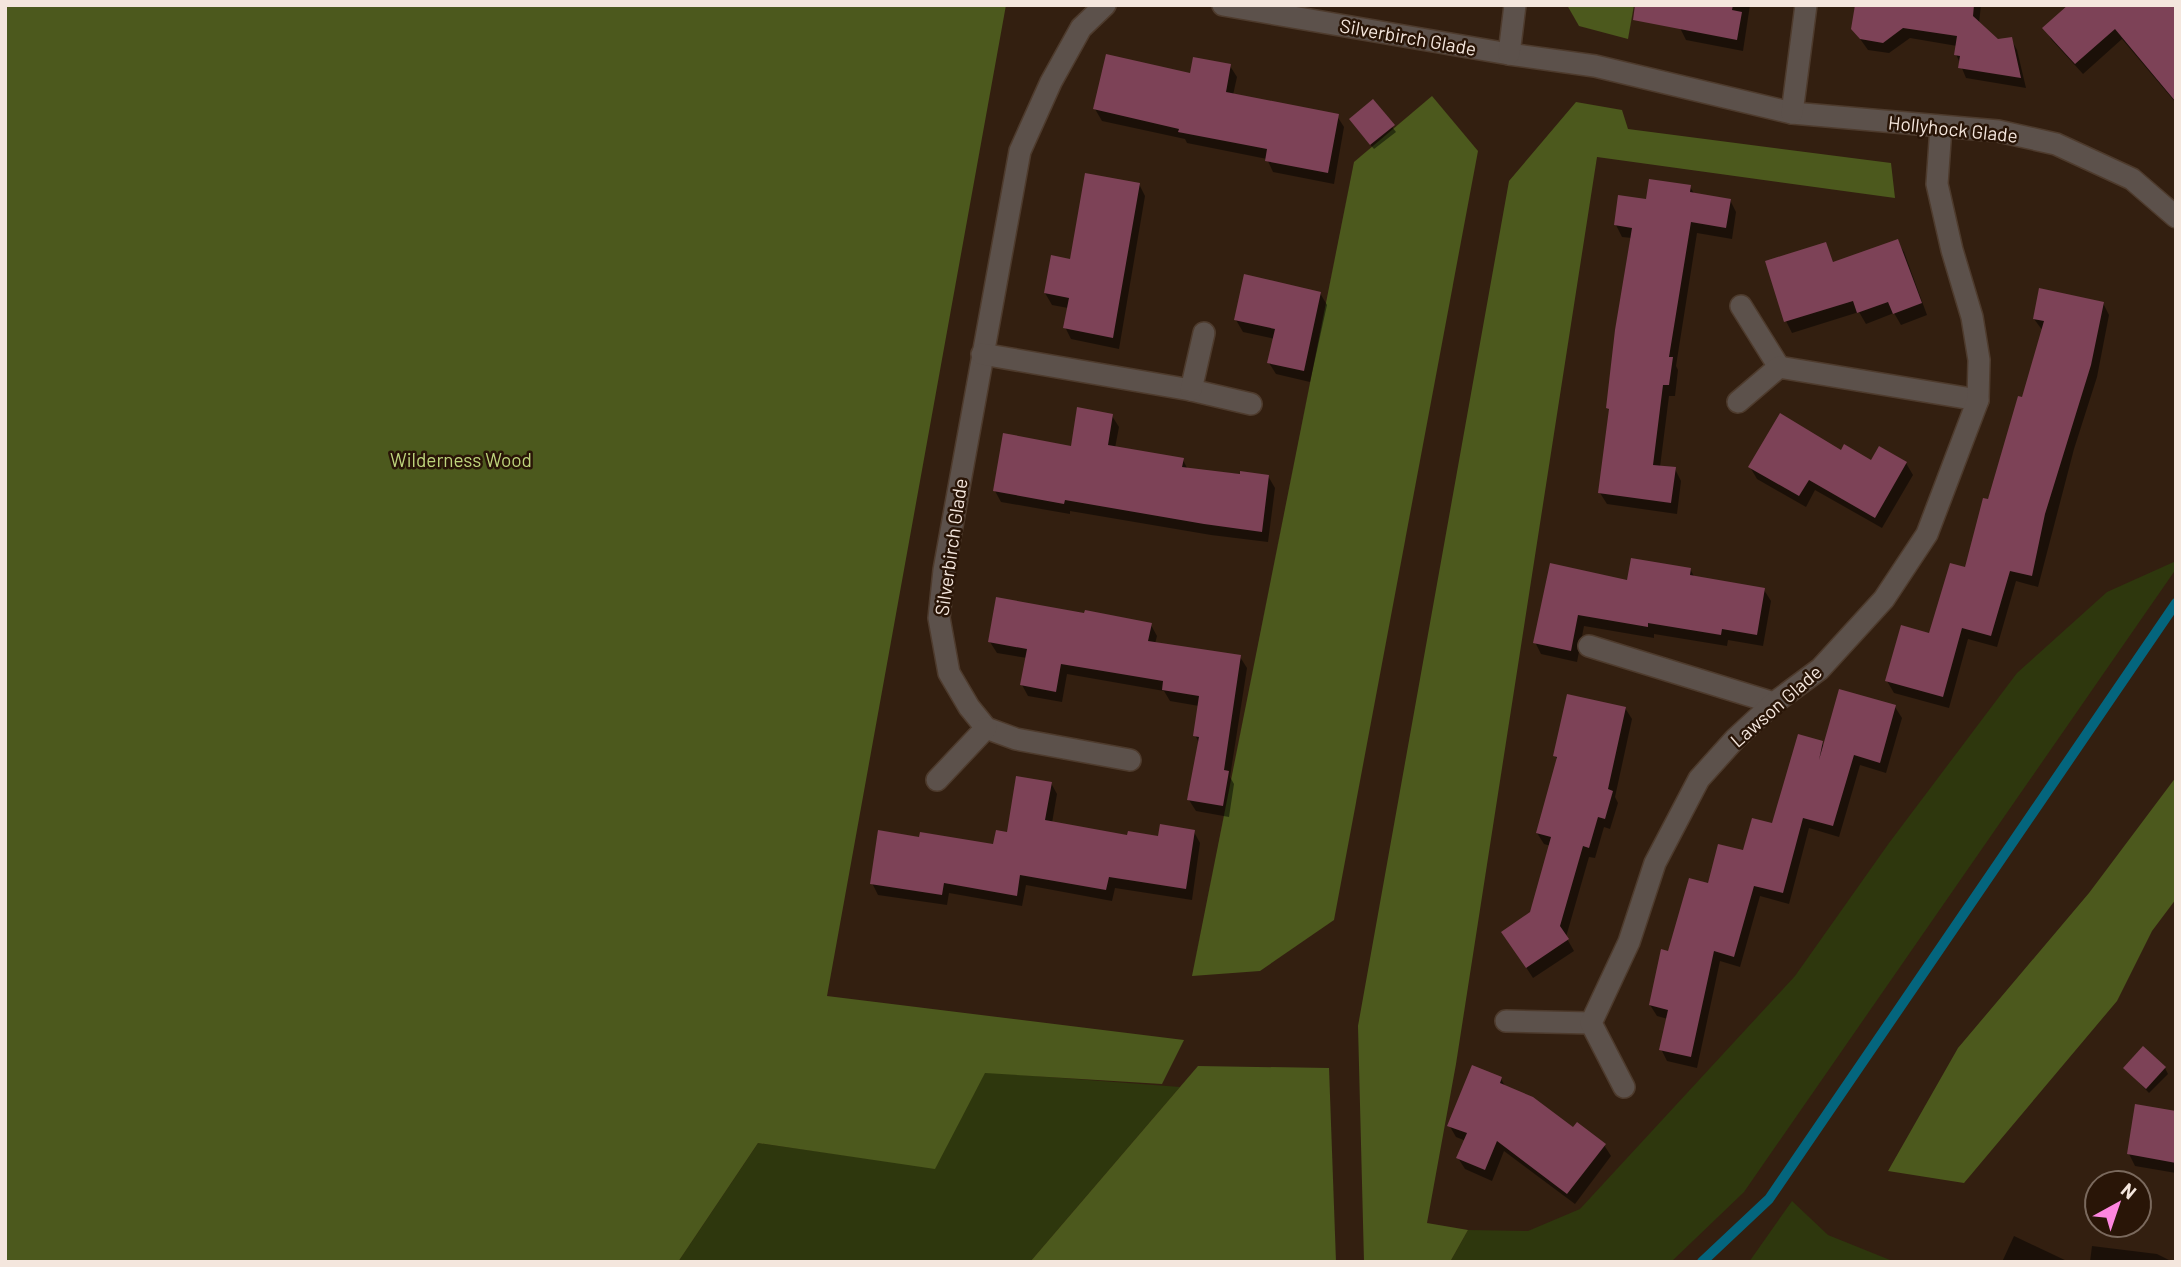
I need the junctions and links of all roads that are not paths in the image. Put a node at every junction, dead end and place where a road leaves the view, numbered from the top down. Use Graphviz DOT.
graph roads {
  1 [pos="1105,5"];
  2 [pos="1223,5"];
  3 [pos="1515,5"];
  4 [pos="1806,5"];
  5 [pos="1509,54"];
  6 [pos="1792,113"];
  7 [pos="1941,127"];
  8 [pos="2176,217"];
  9 [pos="1741,306"];
  10 [pos="1204,333"];
  11 [pos="982,354"];
  12 [pos="1779,366"];
  13 [pos="1191,390"];
  14 [pos="1978,400"];
  15 [pos="1738,402"];
  16 [pos="1251,404"];
  17 [pos="1589,646"];
  18 [pos="1774,703"];
  19 [pos="986,728"];
  20 [pos="1129,760"];
  21 [pos="937,780"];
  22 [pos="1506,1021"];
  23 [pos="1591,1023"];
  24 [pos="1624,1087"];
  1 -- 11 [label="street, Silverbirch Glade"];
  2 -- 5 [label="street, Silverbirch Glade"];
  3 -- 5 [label="street"];
  4 -- 6 [label="street"];
  5 -- 6 [label="street, Hollyhock Glade"];
  6 -- 7 [label="street, Hollyhock Glade"];
  7 -- 8 [label="street, Hollyhock Glade"];
  7 -- 14 [label="street, Lawson Glade"];
  9 -- 12 [label="street"];
  10 -- 13 [label="street"];
  11 -- 13 [label="street"];
  11 -- 19 [label="street, Silverbirch Glade"];
  12 -- 14 [label="street"];
  12 -- 15 [label="street"];
  13 -- 16 [label="street"];
  14 -- 18 [label="street, Lawson Glade"];
  17 -- 18 [label="street"];
  18 -- 23 [label="street, Lawson Glade"];
  19 -- 20 [label="street"];
  19 -- 21 [label="street"];
  22 -- 23 [label="street"];
  23 -- 24 [label="street"];
}
